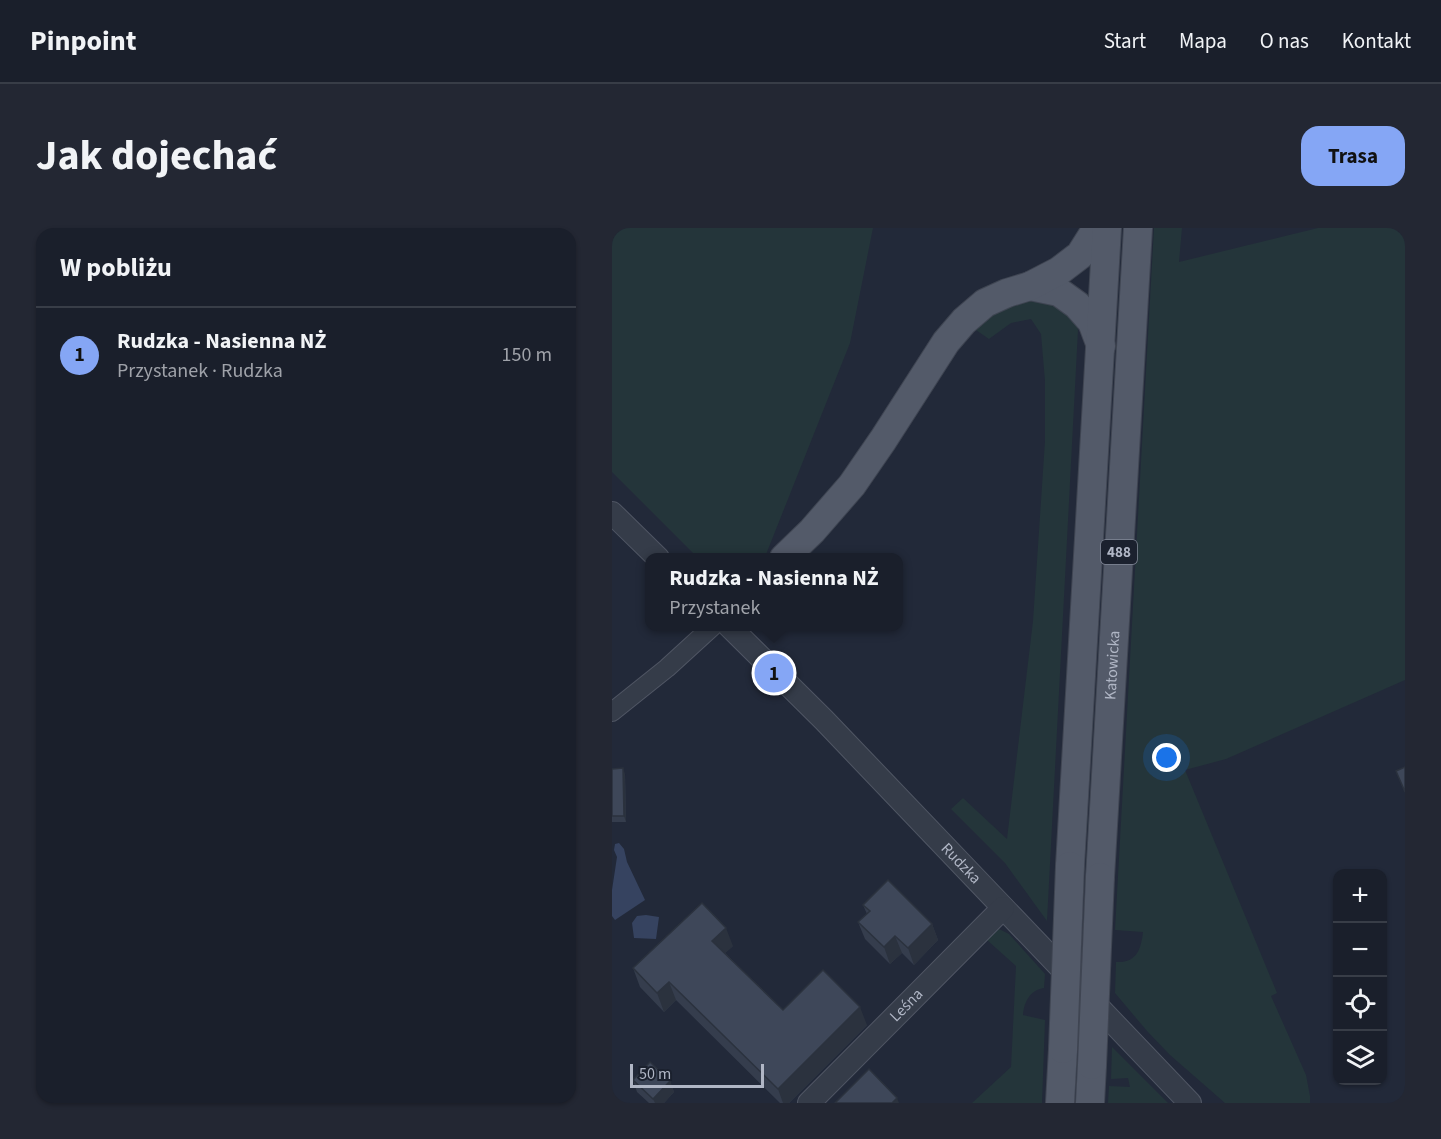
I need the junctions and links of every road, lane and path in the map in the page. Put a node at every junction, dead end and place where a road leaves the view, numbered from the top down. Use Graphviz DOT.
graph roads {
  1 [pos="1097,228"];
  2 [pos="1107,228"];
  3 [pos="1138,228"];
  4 [pos="1030,286"];
  5 [pos="1101,346"];
  6 [pos="612,513"];
  7 [pos="653,553"];
  8 [pos="789,553"];
  9 [pos="709,631"];
  10 [pos="733,631"];
  11 [pos="612,712"];
  12 [pos="1003,908"];
  13 [pos="809,1103"];
  14 [pos="1060,1103"];
  15 [pos="1090,1103"];
  16 [pos="1190,1103"];
  1 -- 4 [label="main road"];
  2 -- 5 [label="main road, Katowicka / 488"];
  3 -- 15 [label="main road, Katowicka / 488, bridge"];
  4 -- 5 [label="main road"];
  4 -- 8 [label="main road"];
  5 -- 14 [label="main road, Katowicka / 488, bridge"];
  6 -- 7 [label="street"];
  9 -- 11 [label="street"];
  10 -- 12 [label="street, Rudzka"];
  12 -- 13 [label="street, Leśna"];
  12 -- 16 [label="street, Rudzka"];
}
